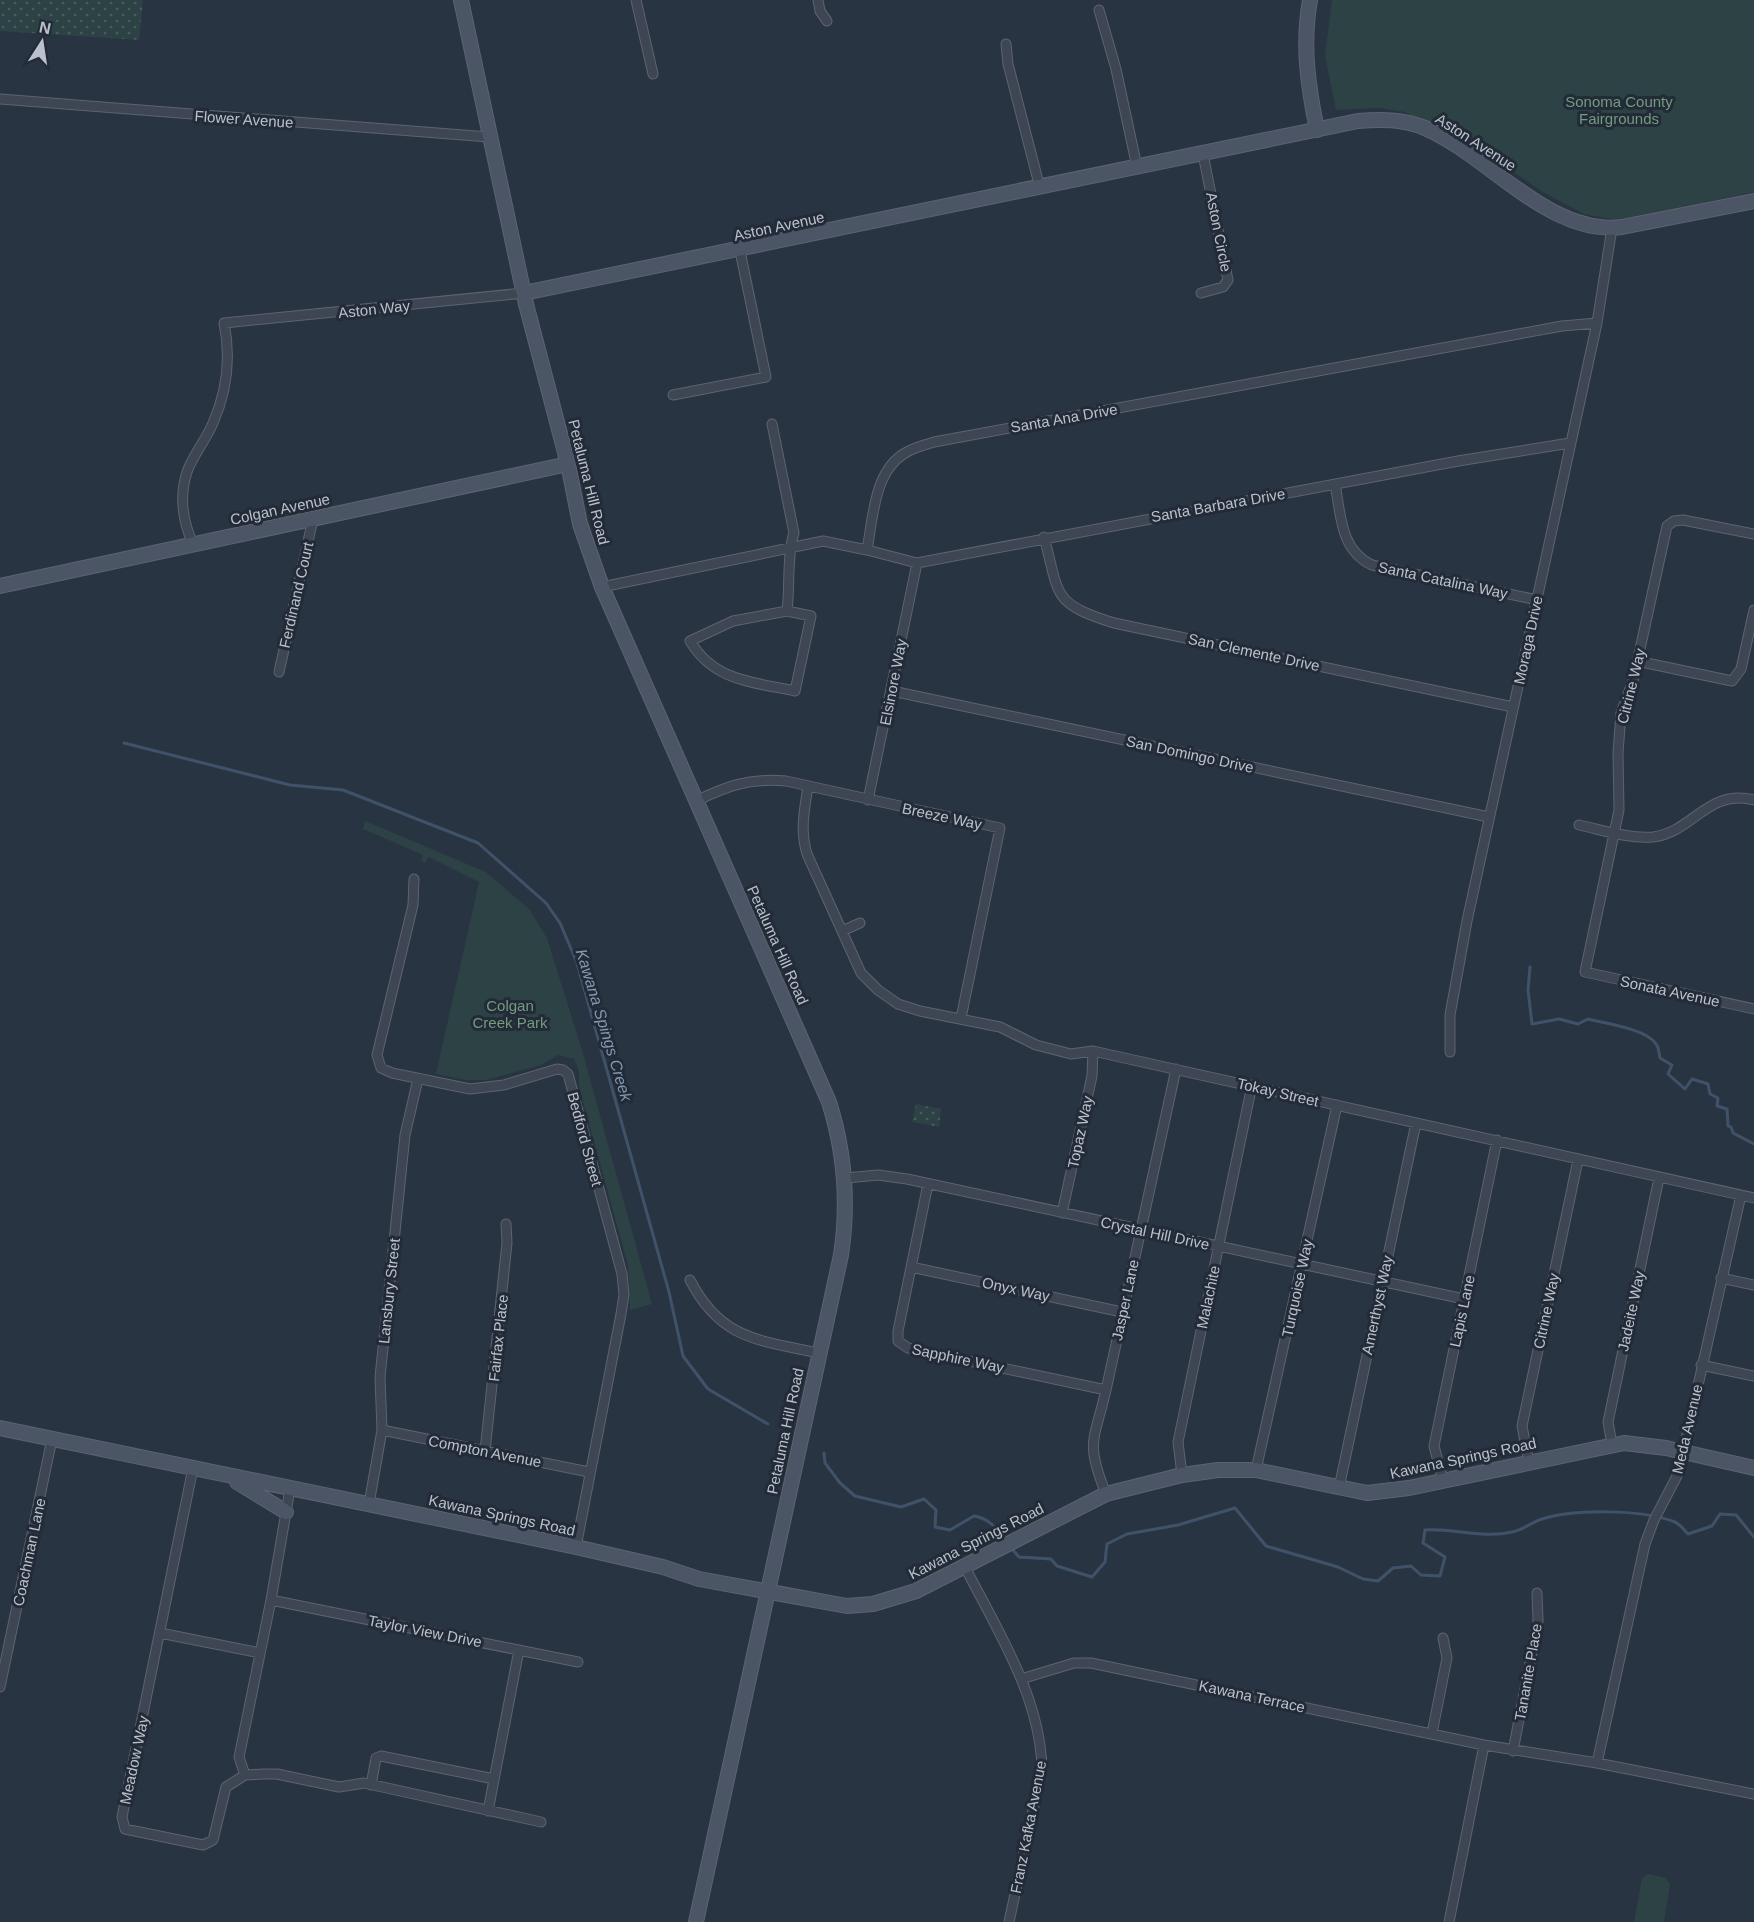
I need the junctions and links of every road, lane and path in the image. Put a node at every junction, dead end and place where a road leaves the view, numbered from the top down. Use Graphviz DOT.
graph roads {
  1 [pos="461,0"];
  2 [pos="636,0"];
  3 [pos="818,0"];
  4 [pos="1310,0"];
  5 [pos="1099,10"];
  6 [pos="827,21"];
  7 [pos="1006,44"];
  8 [pos="653,74"];
  9 [pos="0,99"];
  10 [pos="1317,130"];
  11 [pos="489,137"];
  12 [pos="1203,154"];
  13 [pos="1137,167"];
  14 [pos="1040,188"];
  15 [pos="1754,201"];
  16 [pos="1612,228"];
  17 [pos="740,251"];
  18 [pos="1202,292"];
  19 [pos="524,293"];
  20 [pos="1597,323"];
  21 [pos="673,395"];
  22 [pos="771,424"];
  23 [pos="1570,443"];
  24 [pos="568,464"];
  25 [pos="1335,484"];
  26 [pos="314,519"];
  27 [pos="1754,534"];
  28 [pos="1044,537"];
  29 [pos="193,544"];
  30 [pos="789,547"];
  31 [pos="867,550"];
  32 [pos="917,562"];
  33 [pos="0,586"];
  34 [pos="602,587"];
  35 [pos="1537,600"];
  36 [pos="1754,609"];
  37 [pos="787,611"];
  38 [pos="1637,661"];
  39 [pos="279,672"];
  40 [pos="892,691"];
  41 [pos="1513,706"];
  42 [pos="808,787"];
  43 [pos="868,800"];
  44 [pos="1754,800"];
  45 [pos="696,801"];
  46 [pos="1489,818"];
  47 [pos="1579,825"];
  48 [pos="1614,832"];
  49 [pos="414,879"];
  50 [pos="860,923"];
  51 [pos="842,931"];
  52 [pos="1585,972"];
  53 [pos="1754,1009"];
  54 [pos="961,1018"];
  55 [pos="1093,1051"];
  56 [pos="1450,1052"];
  57 [pos="1176,1069"];
  58 [pos="418,1079"];
  59 [pos="1252,1085"];
  60 [pos="1337,1105"];
  61 [pos="1416,1123"];
  62 [pos="1497,1140"];
  63 [pos="1578,1160"];
  64 [pos="846,1178"];
  65 [pos="1659,1178"];
  66 [pos="928,1184"];
  67 [pos="1741,1195"];
  68 [pos="1754,1198"];
  69 [pos="1062,1213"];
  70 [pos="506,1224"];
  71 [pos="1140,1230"];
  72 [pos="1219,1246"];
  73 [pos="1302,1264"];
  74 [pos="911,1267"];
  75 [pos="1721,1278"];
  76 [pos="690,1280"];
  77 [pos="1381,1282"];
  78 [pos="1754,1286"];
  79 [pos="1464,1299"];
  80 [pos="1122,1312"];
  81 [pos="818,1353"];
  82 [pos="1701,1365"];
  83 [pos="1754,1376"];
  84 [pos="1106,1390"];
  85 [pos="0,1428"];
  86 [pos="382,1430"];
  87 [pos="52,1439"];
  88 [pos="1612,1444"];
  89 [pos="485,1451"];
  90 [pos="1683,1452"];
  91 [pos="1529,1462"];
  92 [pos="194,1468"];
  93 [pos="1754,1468"];
  94 [pos="1256,1470"];
  95 [pos="589,1472"];
  96 [pos="1182,1474"];
  97 [pos="224,1475"];
  98 [pos="1443,1480"];
  99 [pos="290,1488"];
  100 [pos="1339,1488"];
  101 [pos="1106,1494"];
  102 [pos="369,1504"];
  103 [pos="286,1512"];
  104 [pos="576,1547"];
  105 [pos="965,1567"];
  106 [pos="769,1593"];
  107 [pos="1537,1593"];
  108 [pos="271,1600"];
  109 [pos="160,1633"];
  110 [pos="1443,1638"];
  111 [pos="519,1650"];
  112 [pos="260,1653"];
  113 [pos="578,1662"];
  114 [pos="3,1664"];
  115 [pos="1021,1679"];
  116 [pos="0,1687"];
  117 [pos="1432,1733"];
  118 [pos="1484,1745"];
  119 [pos="1513,1751"];
  120 [pos="1597,1763"];
  121 [pos="245,1775"];
  122 [pos="494,1779"];
  123 [pos="371,1785"];
  124 [pos="1754,1794"];
  125 [pos="488,1811"];
  126 [pos="542,1822"];
  127 [pos="696,1922"];
  128 [pos="1009,1922"];
  129 [pos="1449,1922"];
  1 -- 11 [label="street, Petaluma Hill Road"];
  2 -- 8 [label="street"];
  3 -- 6 [label="street"];
  4 -- 10 [label="street"];
  5 -- 13 [label="street"];
  7 -- 14 [label="street"];
  9 -- 11 [label="street, Flower Avenue"];
  10 -- 12 [label="street, Aston Avenue"];
  10 -- 16 [label="street, Aston Avenue"];
  11 -- 19 [label="street, Petaluma Hill Road"];
  12 -- 13 [label="street, Aston Avenue"];
  12 -- 18 [label="street, Aston Circle"];
  13 -- 14 [label="street, Aston Avenue"];
  14 -- 17 [label="street, Aston Avenue"];
  15 -- 16 [label="street, Aston Avenue"];
  16 -- 20 [label="street, Moraga Drive"];
  17 -- 19 [label="street, Aston Avenue"];
  17 -- 21 [label="street"];
  19 -- 24 [label="street, Petaluma Hill Road"];
  19 -- 29 [label="street, Aston Way"];
  20 -- 23 [label="street, Moraga Drive"];
  20 -- 31 [label="street, Santa Ana Drive"];
  22 -- 30 [label="street"];
  23 -- 25 [label="street, Santa Barbara Drive"];
  23 -- 35 [label="street, Moraga Drive"];
  24 -- 26 [label="street, Colgan Avenue"];
  24 -- 34 [label="street, Petaluma Hill Road"];
  25 -- 28 [label="street, Santa Barbara Drive"];
  25 -- 35 [label="street, Santa Catalina Way"];
  26 -- 29 [label="street, Colgan Avenue"];
  26 -- 39 [label="street, Ferdinand Court"];
  27 -- 38 [label="street, Citrine Way"];
  28 -- 32 [label="street, Santa Barbara Drive"];
  28 -- 41 [label="street, San Clemente Drive"];
  29 -- 33 [label="street, Colgan Avenue"];
  30 -- 31 [label="street"];
  30 -- 34 [label="street"];
  30 -- 37 [label="street"];
  31 -- 32 [label="street, Santa Barbara Drive"];
  32 -- 40 [label="street, Elsinore Way"];
  34 -- 45 [label="street, Petaluma Hill Road"];
  35 -- 41 [label="street, Moraga Drive"];
  36 -- 38 [label="street"];
  37 -- 37 [label="street"];
  38 -- 48 [label="street, Citrine Way"];
  40 -- 43 [label="street, Elsinore Way"];
  40 -- 46 [label="street, San Domingo Drive"];
  41 -- 46 [label="street, Moraga Drive"];
  42 -- 43 [label="street, Breeze Way"];
  42 -- 45 [label="street, Breeze Way"];
  42 -- 51 [label="street, Tokay Street"];
  43 -- 54 [label="street, Breeze Way"];
  44 -- 48 [label="street"];
  45 -- 64 [label="street, Petaluma Hill Road"];
  46 -- 56 [label="street, Moraga Drive"];
  47 -- 48 [label="street"];
  48 -- 52 [label="street, Citrine Way"];
  49 -- 58 [label="street, Bedford Street"];
  50 -- 51 [label="street"];
  51 -- 54 [label="street, Tokay Street"];
  52 -- 53 [label="street, Sonata Avenue"];
  54 -- 55 [label="street, Tokay Street"];
  55 -- 57 [label="street, Tokay Street"];
  55 -- 69 [label="street, Topaz Way"];
  57 -- 59 [label="street, Tokay Street"];
  57 -- 71 [label="street, Jasper Lane"];
  58 -- 86 [label="street, Lansbury Street"];
  58 -- 95 [label="street, Bedford Street"];
  59 -- 60 [label="street, Tokay Street"];
  59 -- 72 [label="street, Malachite"];
  60 -- 61 [label="street, Tokay Street"];
  60 -- 73 [label="street, Turquoise Way"];
  61 -- 62 [label="street, Tokay Street"];
  61 -- 77 [label="street, Amerthyst Way"];
  62 -- 63 [label="street, Tokay Street"];
  62 -- 79 [label="street, Lapis Lane"];
  63 -- 65 [label="street, Tokay Street"];
  63 -- 91 [label="street, Citrine Way"];
  64 -- 66 [label="street, Crystal Hill Drive"];
  64 -- 81 [label="street, Petaluma Hill Road"];
  65 -- 67 [label="street, Tokay Street"];
  65 -- 88 [label="street, Jadeite Way"];
  66 -- 69 [label="street, Crystal Hill Drive"];
  66 -- 74 [label="street, Sapphire Way"];
  67 -- 68 [label="street, Tokay Street"];
  67 -- 75 [label="street, Meda Avenue"];
  69 -- 71 [label="street, Crystal Hill Drive"];
  70 -- 89 [label="street, Fairfax Place"];
  71 -- 72 [label="street, Crystal Hill Drive"];
  71 -- 80 [label="street, Jasper Lane"];
  72 -- 73 [label="street, Crystal Hill Drive"];
  72 -- 96 [label="street, Malachite"];
  73 -- 77 [label="street, Crystal Hill Drive"];
  73 -- 94 [label="street, Turquoise Way"];
  74 -- 80 [label="street, Onyx Way"];
  74 -- 84 [label="street, Sapphire Way"];
  75 -- 78 [label="street"];
  75 -- 82 [label="street, Meda Avenue"];
  76 -- 81 [label="street"];
  77 -- 79 [label="street, Crystal Hill Drive"];
  77 -- 100 [label="street, Amerthyst Way"];
  79 -- 98 [label="street, Lapis Lane"];
  80 -- 84 [label="street, Jasper Lane"];
  81 -- 106 [label="street, Petaluma Hill Road"];
  82 -- 83 [label="street"];
  82 -- 90 [label="street, Meda Avenue"];
  84 -- 101 [label="street, Jasper Lane"];
  85 -- 87 [label="street, Kawana Springs Road"];
  86 -- 89 [label="street, Compton Avenue"];
  86 -- 102 [label="street, Lansbury Street"];
  87 -- 92 [label="street, Kawana Springs Road"];
  87 -- 114 [label="street, Coachman Lane"];
  88 -- 90 [label="street, Kawana Springs Road"];
  88 -- 91 [label="street, Kawana Springs Road"];
  89 -- 95 [label="street, Compton Avenue"];
  90 -- 93 [label="street, Kawana Springs Road"];
  90 -- 120 [label="street, Meda Avenue"];
  91 -- 98 [label="street, Kawana Springs Road"];
  92 -- 97 [label="street, Kawana Springs Road"];
  92 -- 109 [label="street, Meadow Way"];
  94 -- 96 [label="street, Kawana Springs Road"];
  94 -- 100 [label="street, Kawana Springs Road"];
  95 -- 104 [label="street, Bedford Street"];
  96 -- 101 [label="street, Kawana Springs Road"];
  97 -- 99 [label="street, Kawana Springs Road"];
  97 -- 103 [label="street"];
  98 -- 100 [label="street, Kawana Springs Road"];
  99 -- 102 [label="street, Kawana Springs Road"];
  99 -- 103 [label="street"];
  101 -- 105 [label="street, Kawana Springs Road"];
  102 -- 104 [label="street, Kawana Springs Road"];
  103 -- 108 [label="street"];
  104 -- 106 [label="street, Kawana Springs Road"];
  105 -- 106 [label="street, Kawana Springs Road"];
  105 -- 115 [label="street, Franz Kafka Avenue"];
  106 -- 127 [label="street, Petaluma Hill Road"];
  107 -- 119 [label="street, Tananite Place"];
  108 -- 111 [label="street, Taylor View Drive"];
  108 -- 112 [label="street"];
  109 -- 112 [label="street"];
  109 -- 121 [label="street, Meadow Way"];
  110 -- 117 [label="street"];
  111 -- 113 [label="street, Taylor View Drive"];
  111 -- 122 [label="street"];
  112 -- 121 [label="street"];
  114 -- 116 [label="street, Coachman Lane"];
  115 -- 117 [label="street, Kawana Terrace"];
  115 -- 128 [label="street, Franz Kafka Avenue"];
  117 -- 118 [label="street, Kawana Terrace"];
  118 -- 119 [label="street, Kawana Terrace"];
  118 -- 129 [label="street"];
  119 -- 120 [label="street, Kawana Terrace"];
  120 -- 124 [label="street, Kawana Terrace"];
  121 -- 123 [label="street"];
  122 -- 123 [label="street"];
  122 -- 125 [label="street"];
  123 -- 125 [label="street"];
  125 -- 126 [label="street"];
}
